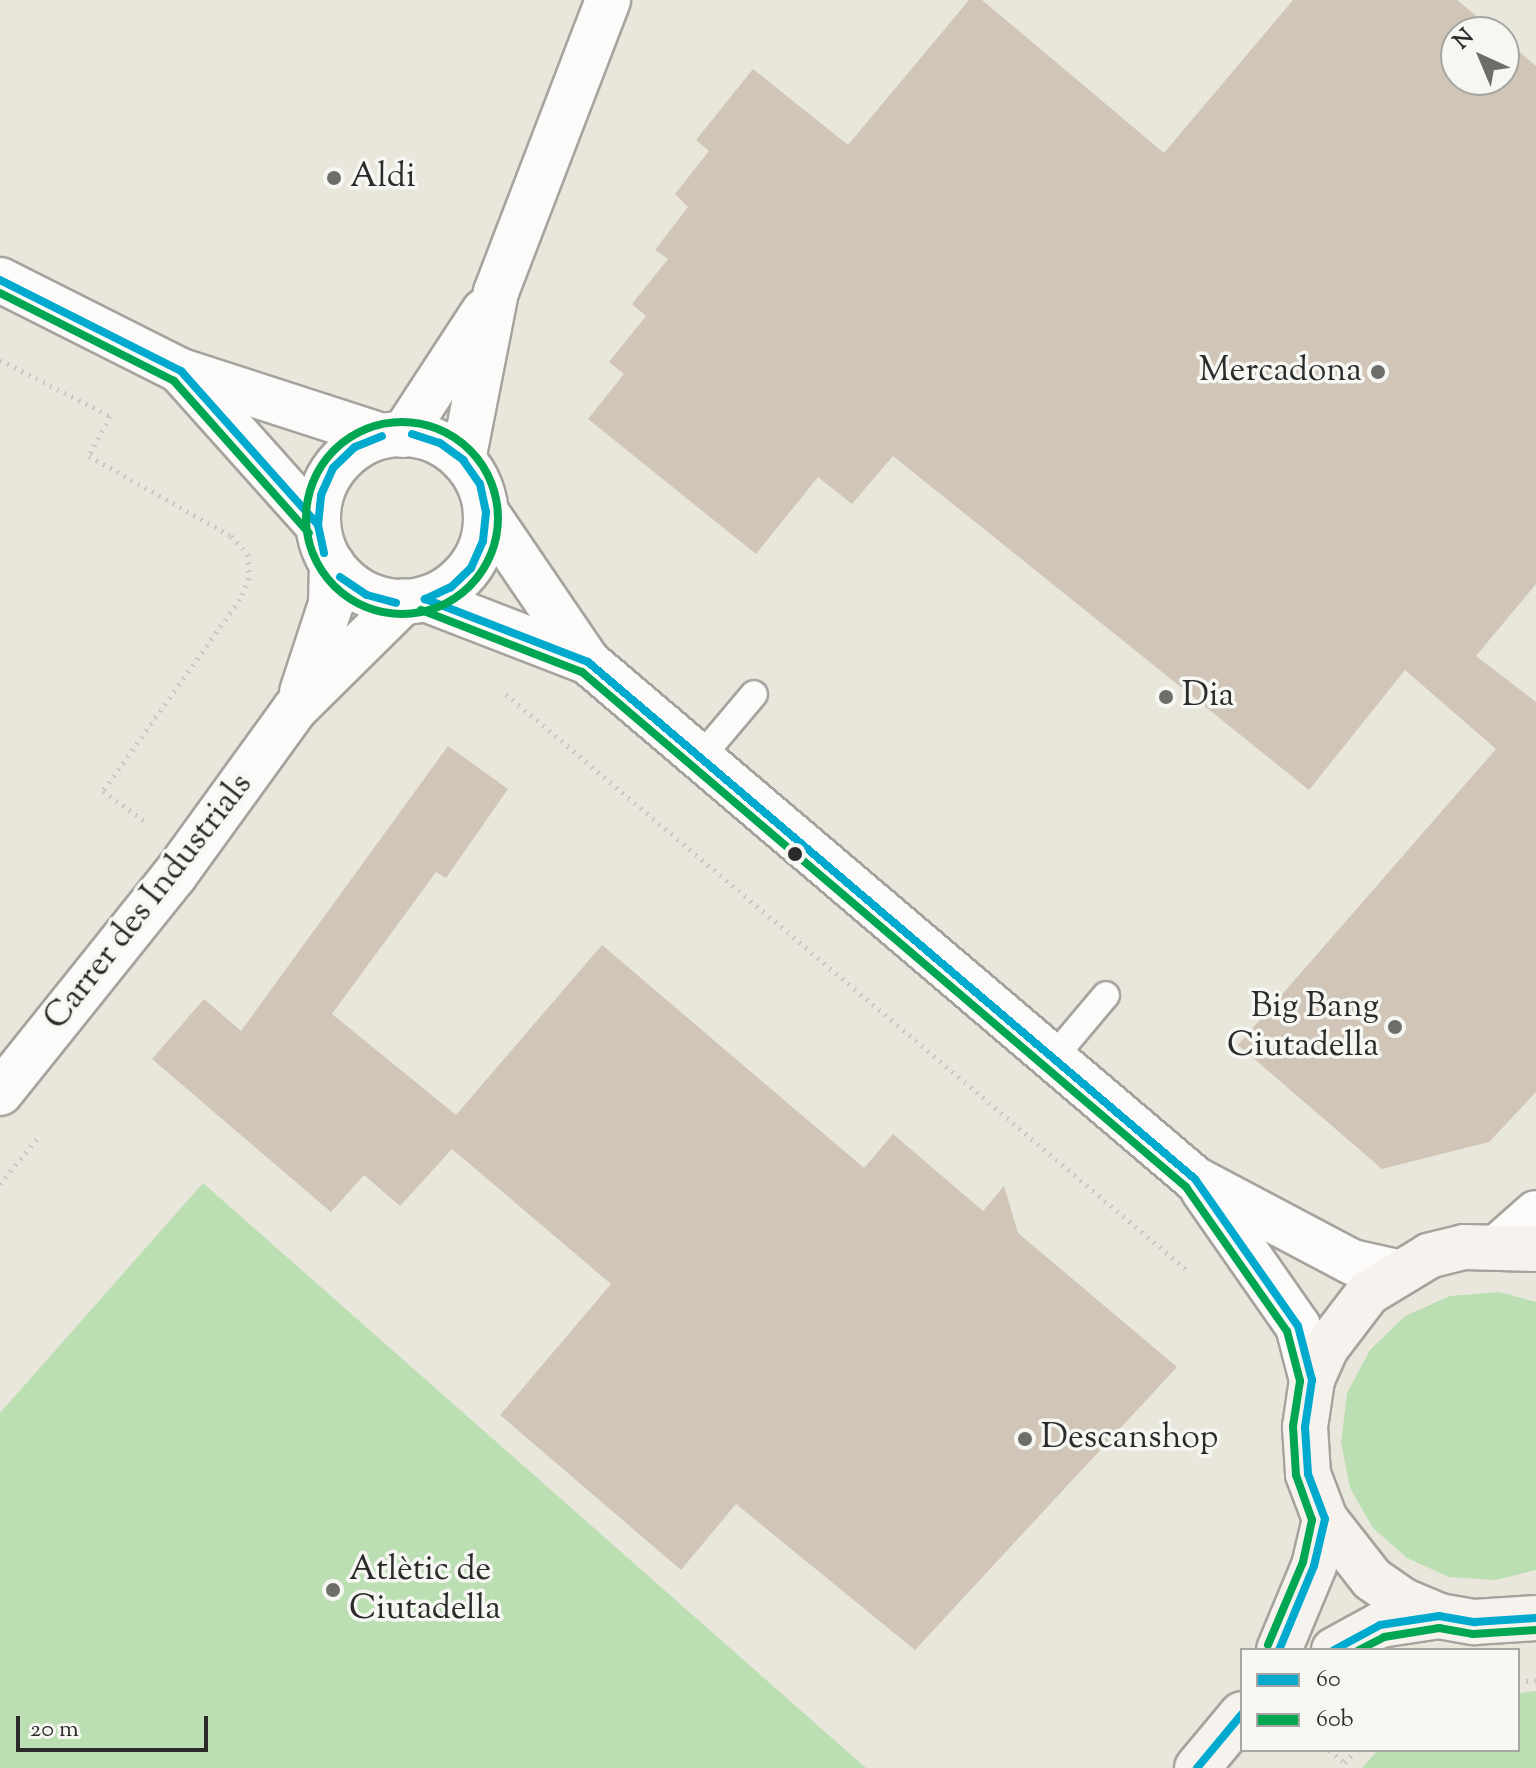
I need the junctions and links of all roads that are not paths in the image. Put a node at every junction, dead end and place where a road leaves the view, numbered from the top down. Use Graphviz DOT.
graph roads {
  1 [pos="608,0"];
  2 [pos="0,280"];
  3 [pos="496,292"];
  4 [pos="181,371"];
  5 [pos="393,435"];
  6 [pos="463,460"];
  7 [pos="486,512"];
  8 [pos="325,545"];
  9 [pos="414,600"];
  10 [pos="588,662"];
  11 [pos="754,694"];
  12 [pos="295,709"];
  13 [pos="701,757"];
  14 [pos="1106,995"];
  15 [pos="1053,1058"];
  16 [pos="0,1093"];
  17 [pos="1195,1179"];
  18 [pos="1536,1213"];
  19 [pos="1527,1248"];
  20 [pos="1397,1272"];
  21 [pos="1312,1380"];
  22 [pos="1325,1519"];
  23 [pos="1439,1616"];
  24 [pos="1536,1618"];
  25 [pos="1280,1648"];
  26 [pos="1338,1648"];
  27 [pos="1240,1716"];
  28 [pos="1197,1768"];
  1 -- 3 [label="street"];
  2 -- 4 [label="street"];
  3 -- 5 [label="street"];
  3 -- 6 [label="street"];
  4 -- 5 [label="street"];
  4 -- 8 [label="street"];
  5 -- 6 [label="street"];
  5 -- 8 [label="street"];
  6 -- 7 [label="street"];
  7 -- 9 [label="street"];
  7 -- 10 [label="street"];
  8 -- 9 [label="street"];
  8 -- 12 [label="street, Carrer des Industrials"];
  9 -- 10 [label="street"];
  9 -- 12 [label="street, Carrer des Industrials"];
  10 -- 13 [label="street"];
  11 -- 13 [label="lane"];
  12 -- 16 [label="street, Carrer des Industrials"];
  13 -- 15 [label="street"];
  14 -- 15 [label="lane"];
  15 -- 17 [label="street"];
  17 -- 20 [label="street"];
  17 -- 21 [label="street"];
  18 -- 19 [label="street"];
  19 -- 20 [label="main road"];
  20 -- 21 [label="main road"];
  21 -- 22 [label="main road"];
  22 -- 23 [label="main road"];
  22 -- 25 [label="main road"];
  23 -- 24 [label="main road"];
  23 -- 26 [label="main road"];
  27 -- 28 [label="main road"];
}
